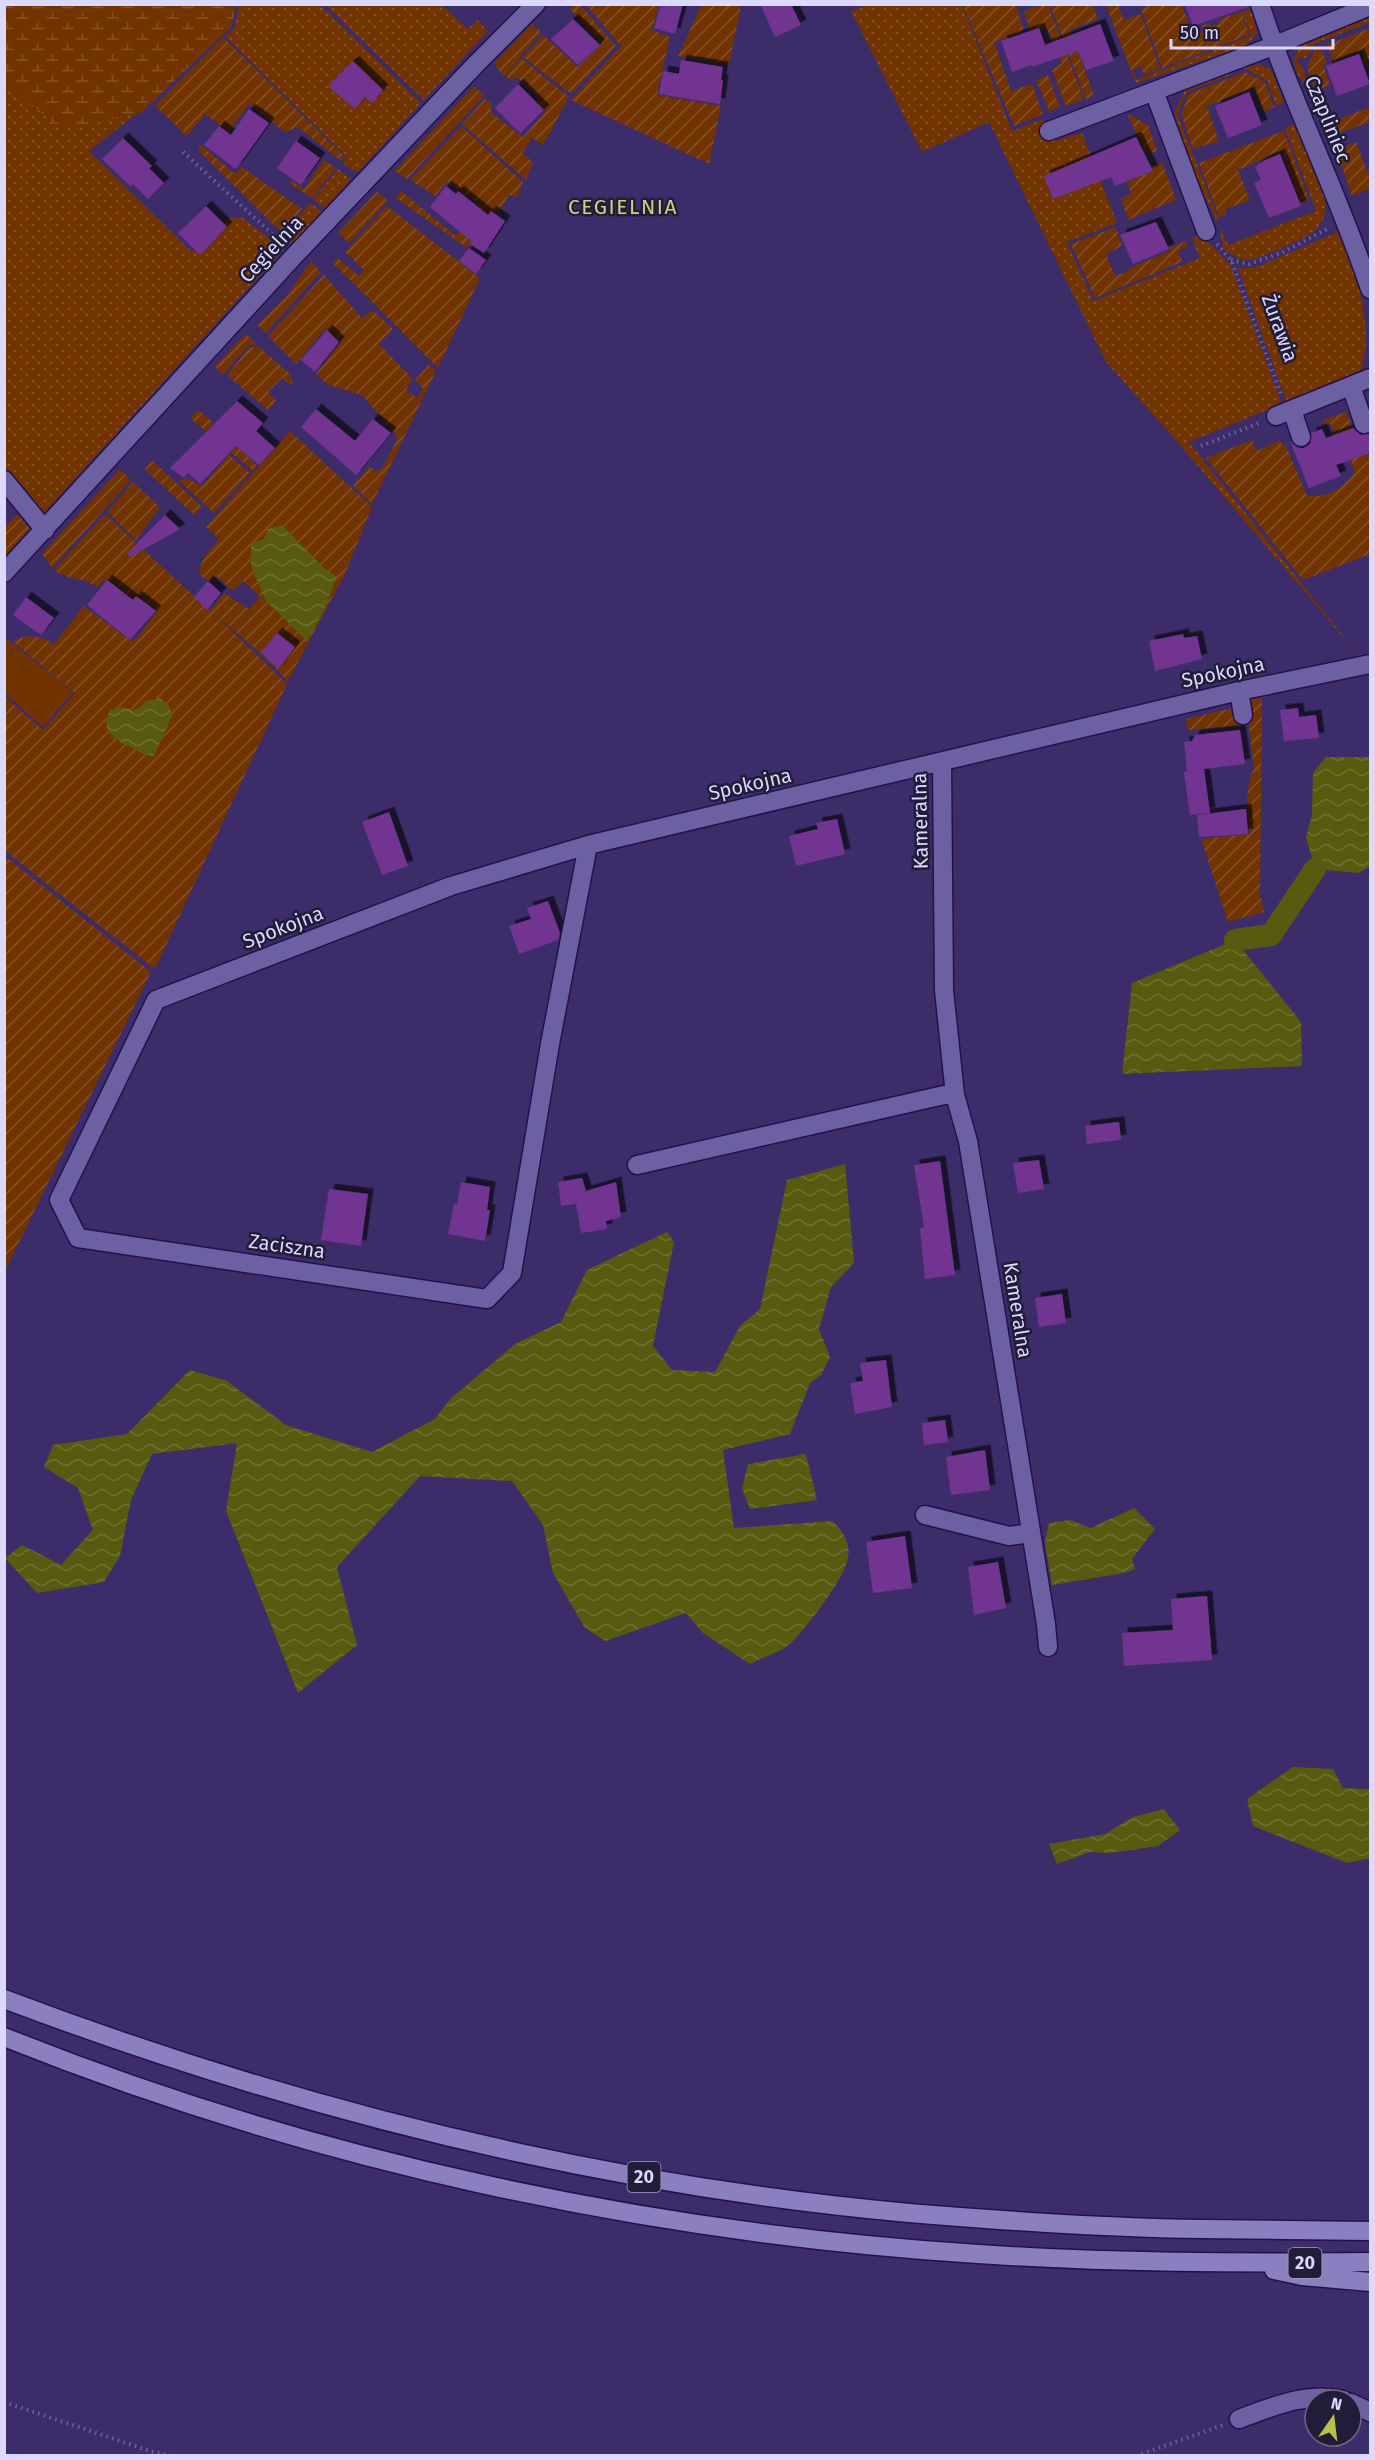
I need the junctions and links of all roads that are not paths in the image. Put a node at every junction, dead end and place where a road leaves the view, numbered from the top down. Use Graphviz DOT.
graph roads {
  1 [pos="536,4"];
  2 [pos="1260,4"];
  3 [pos="1371,6"];
  4 [pos="1273,46"];
  5 [pos="1154,91"];
  6 [pos="1049,131"];
  7 [pos="1206,231"];
  8 [pos="1371,289"];
  9 [pos="1371,378"];
  10 [pos="1351,386"];
  11 [pos="1364,423"];
  12 [pos="1301,437"];
  13 [pos="4,480"];
  14 [pos="45,530"];
  15 [pos="4,573"];
  16 [pos="1371,664"];
  17 [pos="1239,691"];
  18 [pos="1243,715"];
  19 [pos="942,762"];
  20 [pos="588,845"];
  21 [pos="156,1000"];
  22 [pos="955,1095"];
  23 [pos="637,1165"];
  24 [pos="925,1515"];
  25 [pos="1031,1533"];
  26 [pos="1048,1647"];
  27 [pos="4,1999"];
  28 [pos="4,2037"];
  29 [pos="1371,2231"];
  30 [pos="1240,2262"];
  31 [pos="1371,2262"];
  32 [pos="1371,2282"];
  33 [pos="1303,2399"];
  34 [pos="1239,2420"];
  1 -- 14 [label="street, Cegielnia"];
  2 -- 4 [label="street, Czapliniec"];
  3 -- 4 [label="street"];
  4 -- 5 [label="street"];
  4 -- 8 [label="street, Czapliniec"];
  5 -- 6 [label="street"];
  5 -- 7 [label="street"];
  9 -- 10 [label="street"];
  10 -- 11 [label="street"];
  10 -- 12 [label="street"];
  13 -- 14 [label="street"];
  14 -- 15 [label="street, Cegielnia"];
  16 -- 17 [label="street, Spokojna"];
  17 -- 18 [label="street"];
  17 -- 19 [label="street, Spokojna"];
  19 -- 20 [label="street, Spokojna"];
  19 -- 22 [label="street, Kameralna"];
  20 -- 21 [label="street, Spokojna"];
  20 -- 21 [label="street, Zaciszna"];
  22 -- 23 [label="street"];
  22 -- 25 [label="street, Kameralna"];
  24 -- 25 [label="street"];
  25 -- 26 [label="street, Kameralna"];
  27 -- 29 [label="main road, 20"];
  28 -- 30 [label="main road, 20"];
  30 -- 31 [label="main road, 20"];
  30 -- 32 [label="main road"];
  33 -- 34 [label="street"];
}
